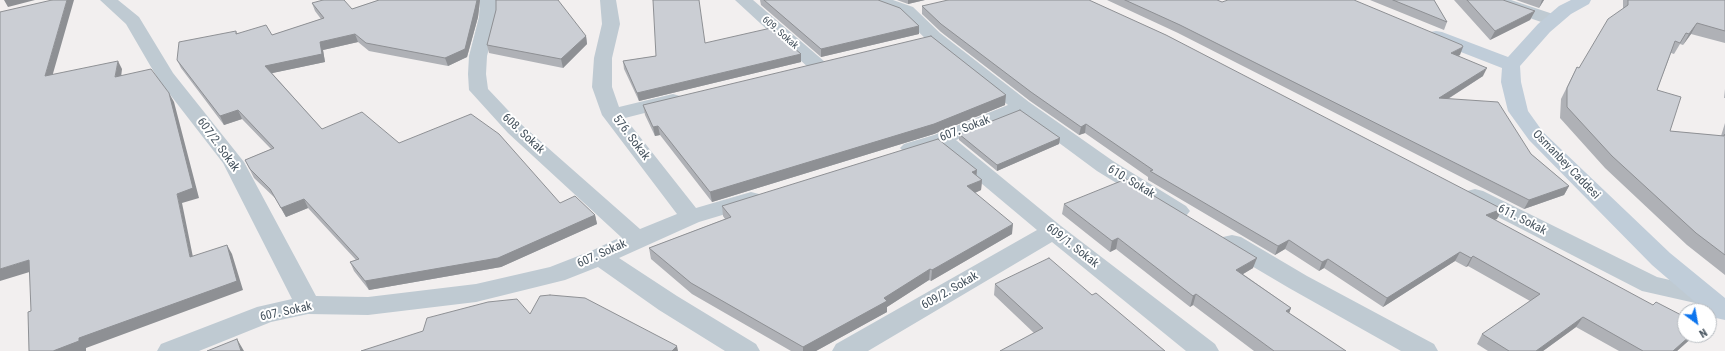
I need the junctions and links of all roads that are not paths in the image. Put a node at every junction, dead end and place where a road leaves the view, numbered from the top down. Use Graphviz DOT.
graph roads {
  1 [pos="108,0"];
  2 [pos="488,0"];
  3 [pos="608,0"];
  4 [pos="743,0"];
  5 [pos="878,0"];
  6 [pos="1495,0"];
  7 [pos="1583,0"];
  8 [pos="929,6"];
  9 [pos="907,11"];
  10 [pos="1553,20"];
  11 [pos="1418,28"];
  12 [pos="1511,65"];
  13 [pos="795,71"];
  14 [pos="688,97"];
  15 [pos="1022,106"];
  16 [pos="612,115"];
  17 [pos="942,139"];
  18 [pos="888,155"];
  19 [pos="1460,188"];
  20 [pos="775,191"];
  21 [pos="691,217"];
  22 [pos="1194,220"];
  23 [pos="1053,232"];
  24 [pos="1214,232"];
  25 [pos="637,239"];
  26 [pos="600,256"];
  27 [pos="1704,296"];
  28 [pos="308,305"];
  29 [pos="1725,311"];
  30 [pos="172,351"];
  31 [pos="746,351"];
  32 [pos="846,351"];
  33 [pos="1205,351"];
  34 [pos="1424,351"];
  1 -- 28 [label="street, 607/2. Sokak"];
  2 -- 25 [label="street, 608. Sokak"];
  3 -- 16 [label="street, 576. Sokak"];
  4 -- 13 [label="street, 609. Sokak"];
  5 -- 9 [label="street, 610. Sokak"];
  6 -- 10 [label="street"];
  7 -- 10 [label="main road"];
  8 -- 9 [label="street"];
  9 -- 15 [label="street, 610. Sokak"];
  10 -- 12 [label="main road"];
  11 -- 12 [label="main road"];
  12 -- 27 [label="main road, Osmanbey Caddesi"];
  14 -- 16 [label="street"];
  15 -- 17 [label="street, 607. Sokak"];
  15 -- 22 [label="street, 610. Sokak"];
  16 -- 21 [label="street, 576. Sokak"];
  17 -- 18 [label="street, 607. Sokak"];
  17 -- 23 [label="street, 609/1. Sokak"];
  19 -- 27 [label="street, 611. Sokak"];
  20 -- 21 [label="street, 607. Sokak"];
  21 -- 25 [label="street, 607. Sokak"];
  23 -- 32 [label="street, 609/2. Sokak"];
  23 -- 33 [label="street, 609/1. Sokak"];
  24 -- 34 [label="street"];
  25 -- 26 [label="street, 607. Sokak"];
  26 -- 28 [label="street, 607. Sokak"];
  26 -- 31 [label="street"];
  27 -- 29 [label="main road, Osmanbey Caddesi"];
  28 -- 30 [label="street, 607. Sokak"];
}
